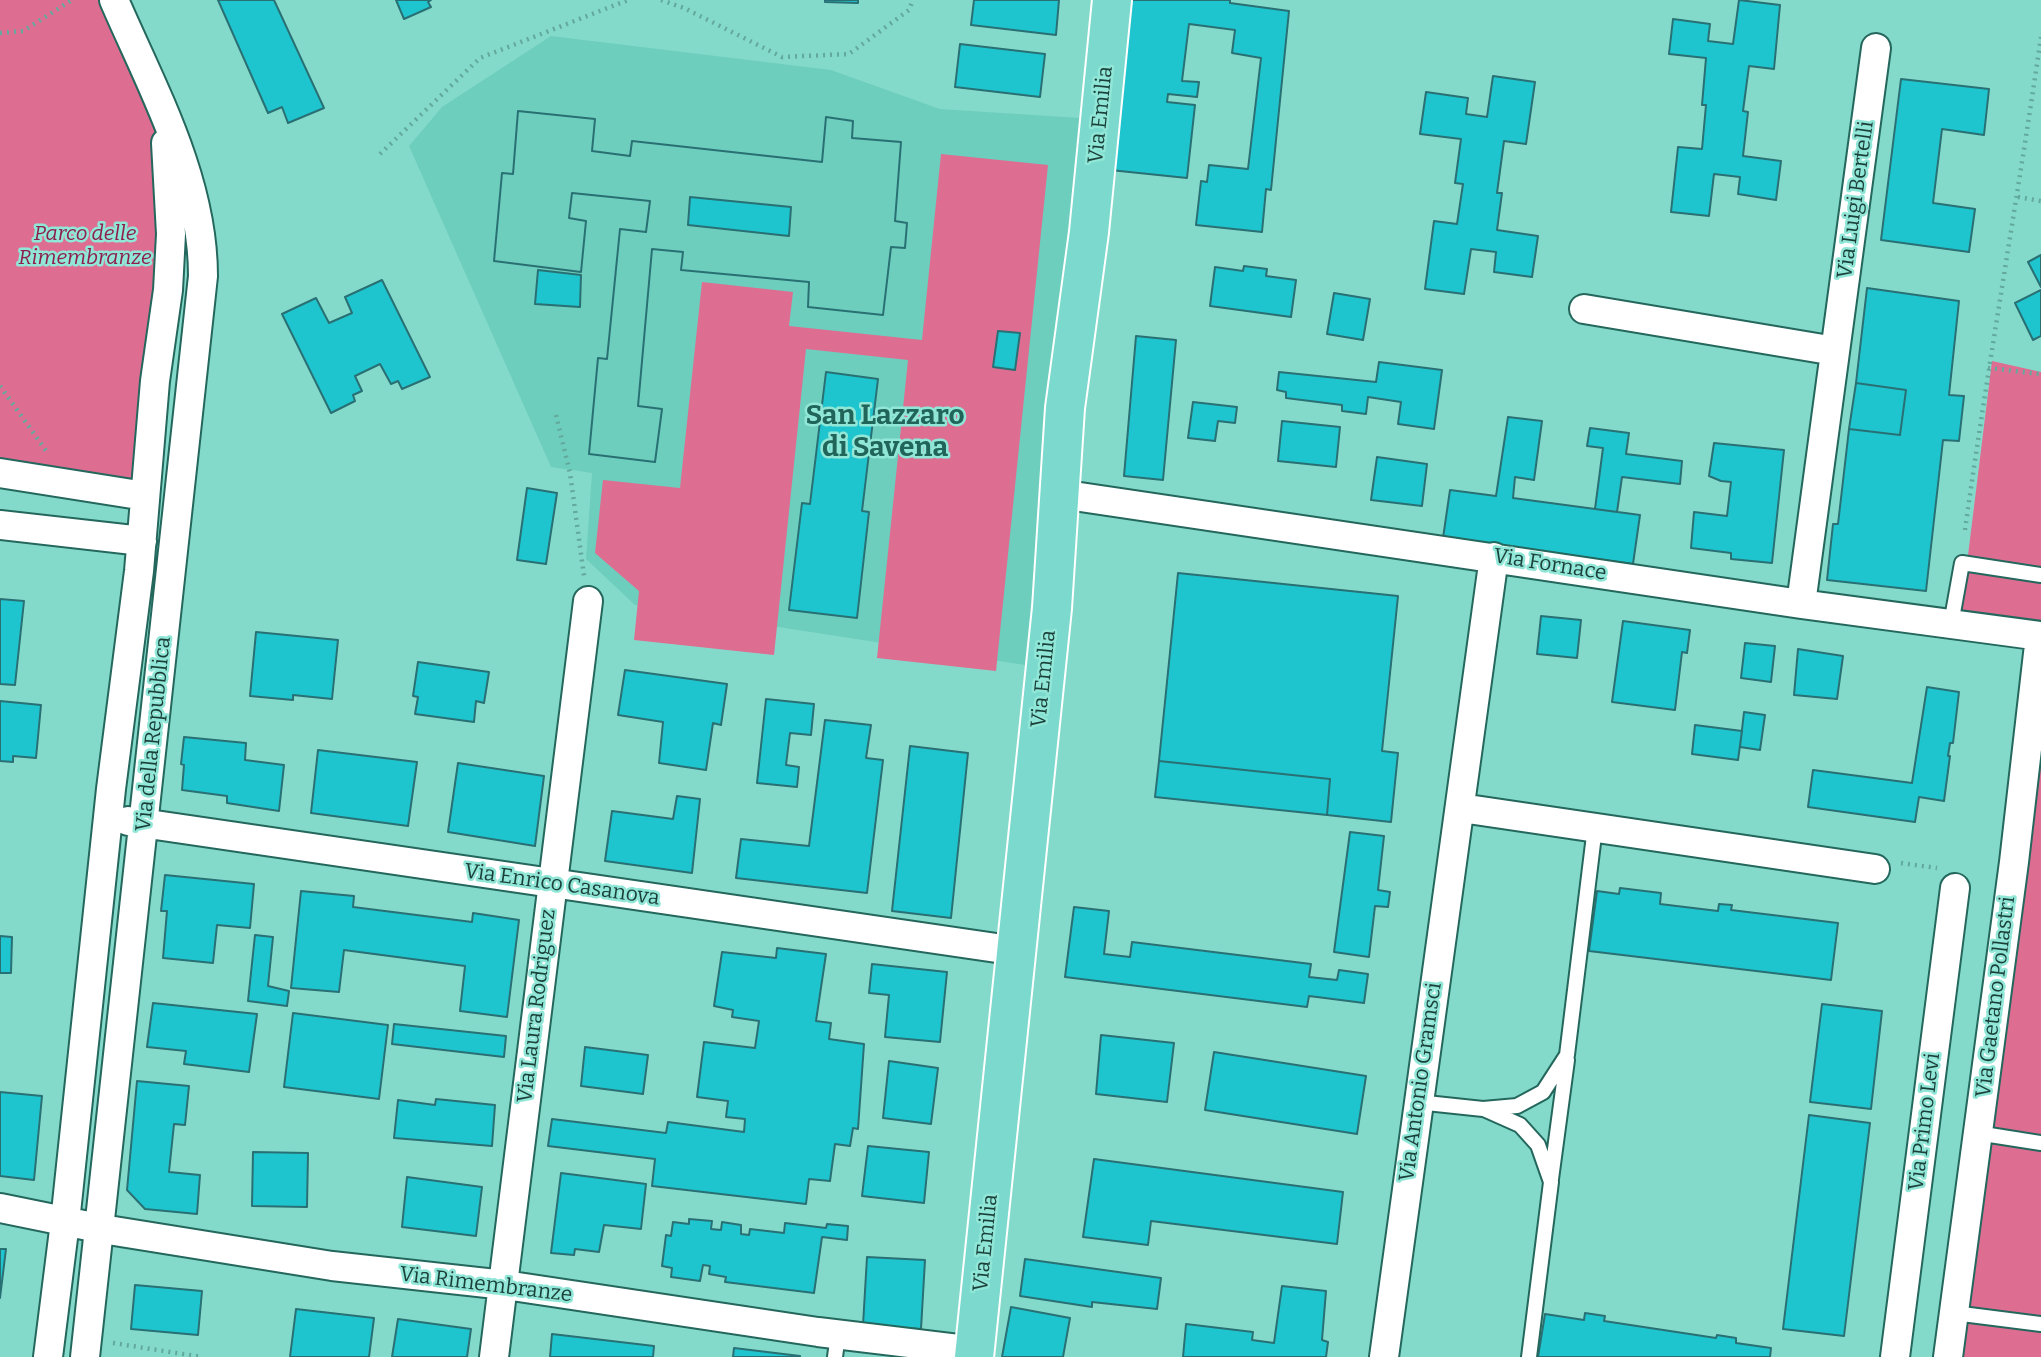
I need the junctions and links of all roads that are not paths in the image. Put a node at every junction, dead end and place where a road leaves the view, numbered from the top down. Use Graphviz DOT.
graph roads {
  1 [pos="114,0"];
  2 [pos="1112,0"];
  3 [pos="1876,48"];
  4 [pos="165,116"];
  5 [pos="203,255"];
  6 [pos="170,258"];
  7 [pos="1584,309"];
  8 [pos="1835,351"];
  9 [pos="0,474"];
  10 [pos="1060,494"];
  11 [pos="145,496"];
  12 [pos="0,525"];
  13 [pos="176,531"];
  14 [pos="143,534"];
  15 [pos="1494,557"];
  16 [pos="2041,575"];
  17 [pos="588,601"];
  18 [pos="1801,604"];
  19 [pos="1951,624"];
  20 [pos="2041,636"];
  21 [pos="1461,808"];
  22 [pos="108,818"];
  23 [pos="145,824"];
  24 [pos="1595,827"];
  25 [pos="1875,869"];
  26 [pos="552,884"];
  27 [pos="1955,888"];
  28 [pos="1017,951"];
  29 [pos="1567,1055"];
  30 [pos="1417,1102"];
  31 [pos="1483,1109"];
  32 [pos="1977,1133"];
  33 [pos="2041,1143"];
  34 [pos="1551,1182"];
  35 [pos="0,1208"];
  36 [pos="65,1222"];
  37 [pos="99,1228"];
  38 [pos="505,1285"];
  39 [pos="1954,1313"];
  40 [pos="2041,1324"];
  41 [pos="836,1346"];
  42 [pos="974,1354"];
  43 [pos="48,1357"];
  44 [pos="85,1357"];
  45 [pos="494,1357"];
  46 [pos="1384,1357"];
  47 [pos="1529,1357"];
  48 [pos="1895,1357"];
  49 [pos="1948,1357"];
  1 -- 4 [label="street, Via della Repubblica"];
  2 -- 10 [label="main road, Via Emilia"];
  3 -- 8 [label="street, Via Luigi Bertelli"];
  4 -- 5 [label="street, Via della Repubblica"];
  4 -- 6 [label="street, Via della Repubblica"];
  5 -- 6 [label="street"];
  5 -- 13 [label="street, Via della Repubblica"];
  6 -- 11 [label="street, Via della Repubblica"];
  7 -- 8 [label="street"];
  8 -- 18 [label="street, Via Luigi Bertelli"];
  9 -- 11 [label="street"];
  10 -- 15 [label="street, Via Fornace"];
  10 -- 28 [label="main road, Via Emilia"];
  11 -- 14 [label="street, Via della Repubblica"];
  12 -- 14 [label="street"];
  13 -- 14 [label="street"];
  13 -- 23 [label="street, Via della Repubblica"];
  14 -- 22 [label="street, Via della Repubblica"];
  15 -- 18 [label="street, Via Fornace"];
  15 -- 21 [label="street, Via Antonio Gramsci"];
  16 -- 19 [label="lane"];
  17 -- 26 [label="street, Via Laura Rodriguez"];
  18 -- 19 [label="street, Via Fornace"];
  19 -- 20 [label="street, Via Fornace"];
  20 -- 32 [label="street, Via Gaetano Pollastri"];
  21 -- 24 [label="street"];
  21 -- 30 [label="street, Via Antonio Gramsci"];
  22 -- 23 [label="street, Via Enrico Casanova"];
  22 -- 36 [label="street, Via della Repubblica"];
  23 -- 26 [label="street, Via Enrico Casanova"];
  23 -- 37 [label="street, Via della Repubblica"];
  24 -- 25 [label="street"];
  24 -- 29 [label="lane"];
  26 -- 28 [label="street, Via Enrico Casanova"];
  26 -- 38 [label="street, Via Laura Rodriguez"];
  27 -- 48 [label="street, Via Primo Levi"];
  28 -- 42 [label="main road, Via Emilia"];
  29 -- 31 [label="lane"];
  29 -- 34 [label="lane"];
  30 -- 31 [label="lane"];
  30 -- 46 [label="street, Via Antonio Gramsci"];
  31 -- 34 [label="lane"];
  32 -- 33 [label="lane"];
  32 -- 39 [label="street, Via Gaetano Pollastri"];
  34 -- 47 [label="lane"];
  35 -- 36 [label="street, Via Rimembranze"];
  36 -- 37 [label="street, Via Rimembranze"];
  36 -- 43 [label="street, Via della Repubblica"];
  37 -- 38 [label="street, Via Rimembranze"];
  37 -- 44 [label="street, Via della Repubblica"];
  38 -- 41 [label="street, Via Rimembranze"];
  38 -- 45 [label="street, Via Laura Rodriguez"];
  39 -- 40 [label="lane"];
  39 -- 49 [label="street, Via Gaetano Pollastri"];
  41 -- 42 [label="street, Via Rimembranze"];
}
